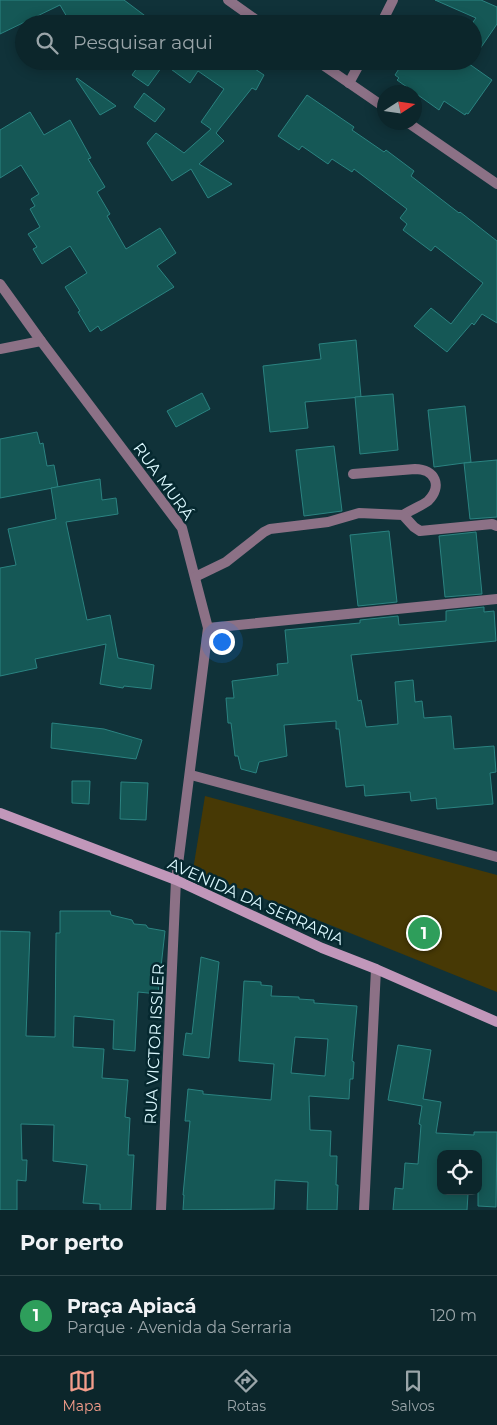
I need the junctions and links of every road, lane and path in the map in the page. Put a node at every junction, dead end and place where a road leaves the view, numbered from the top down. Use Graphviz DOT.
graph roads {
  1 [pos="228,0"];
  2 [pos="393,0"];
  3 [pos="249,15"];
  4 [pos="386,15"];
  5 [pos="330,70"];
  6 [pos="356,70"];
  7 [pos="350,83"];
  8 [pos="377,102"];
  9 [pos="419,130"];
  10 [pos="497,184"];
  11 [pos="0,284"];
  12 [pos="41,341"];
  13 [pos="0,349"];
  14 [pos="353,474"];
  15 [pos="403,515"];
  16 [pos="497,526"];
  17 [pos="195,577"];
  18 [pos="497,600"];
  19 [pos="208,628"];
  20 [pos="191,775"];
  21 [pos="0,813"];
  22 [pos="497,857"];
  23 [pos="176,880"];
  24 [pos="376,969"];
  25 [pos="497,1022"];
  26 [pos="161,1210"];
  27 [pos="364,1210"];
  1 -- 3 [label="street"];
  2 -- 4 [label="street"];
  5 -- 7 [label="street"];
  6 -- 7 [label="street"];
  7 -- 8 [label="street"];
  9 -- 10 [label="street"];
  11 -- 12 [label="street, RUA MURÁ"];
  12 -- 13 [label="street"];
  12 -- 17 [label="street, RUA MURÁ"];
  14 -- 15 [label="street"];
  15 -- 16 [label="street"];
  15 -- 17 [label="street"];
  17 -- 19 [label="street, RUA MURÁ"];
  18 -- 19 [label="street"];
  19 -- 20 [label="street, RUA MURÁ"];
  20 -- 22 [label="street"];
  20 -- 23 [label="street, RUA MURÁ"];
  21 -- 23 [label="main road, AVENIDA DA SERRARIA"];
  23 -- 24 [label="main road, AVENIDA DA SERRARIA"];
  23 -- 26 [label="street, RUA VICTOR ISSLER"];
  24 -- 25 [label="main road, AVENIDA DA SERRARIA"];
  24 -- 27 [label="street"];
}
